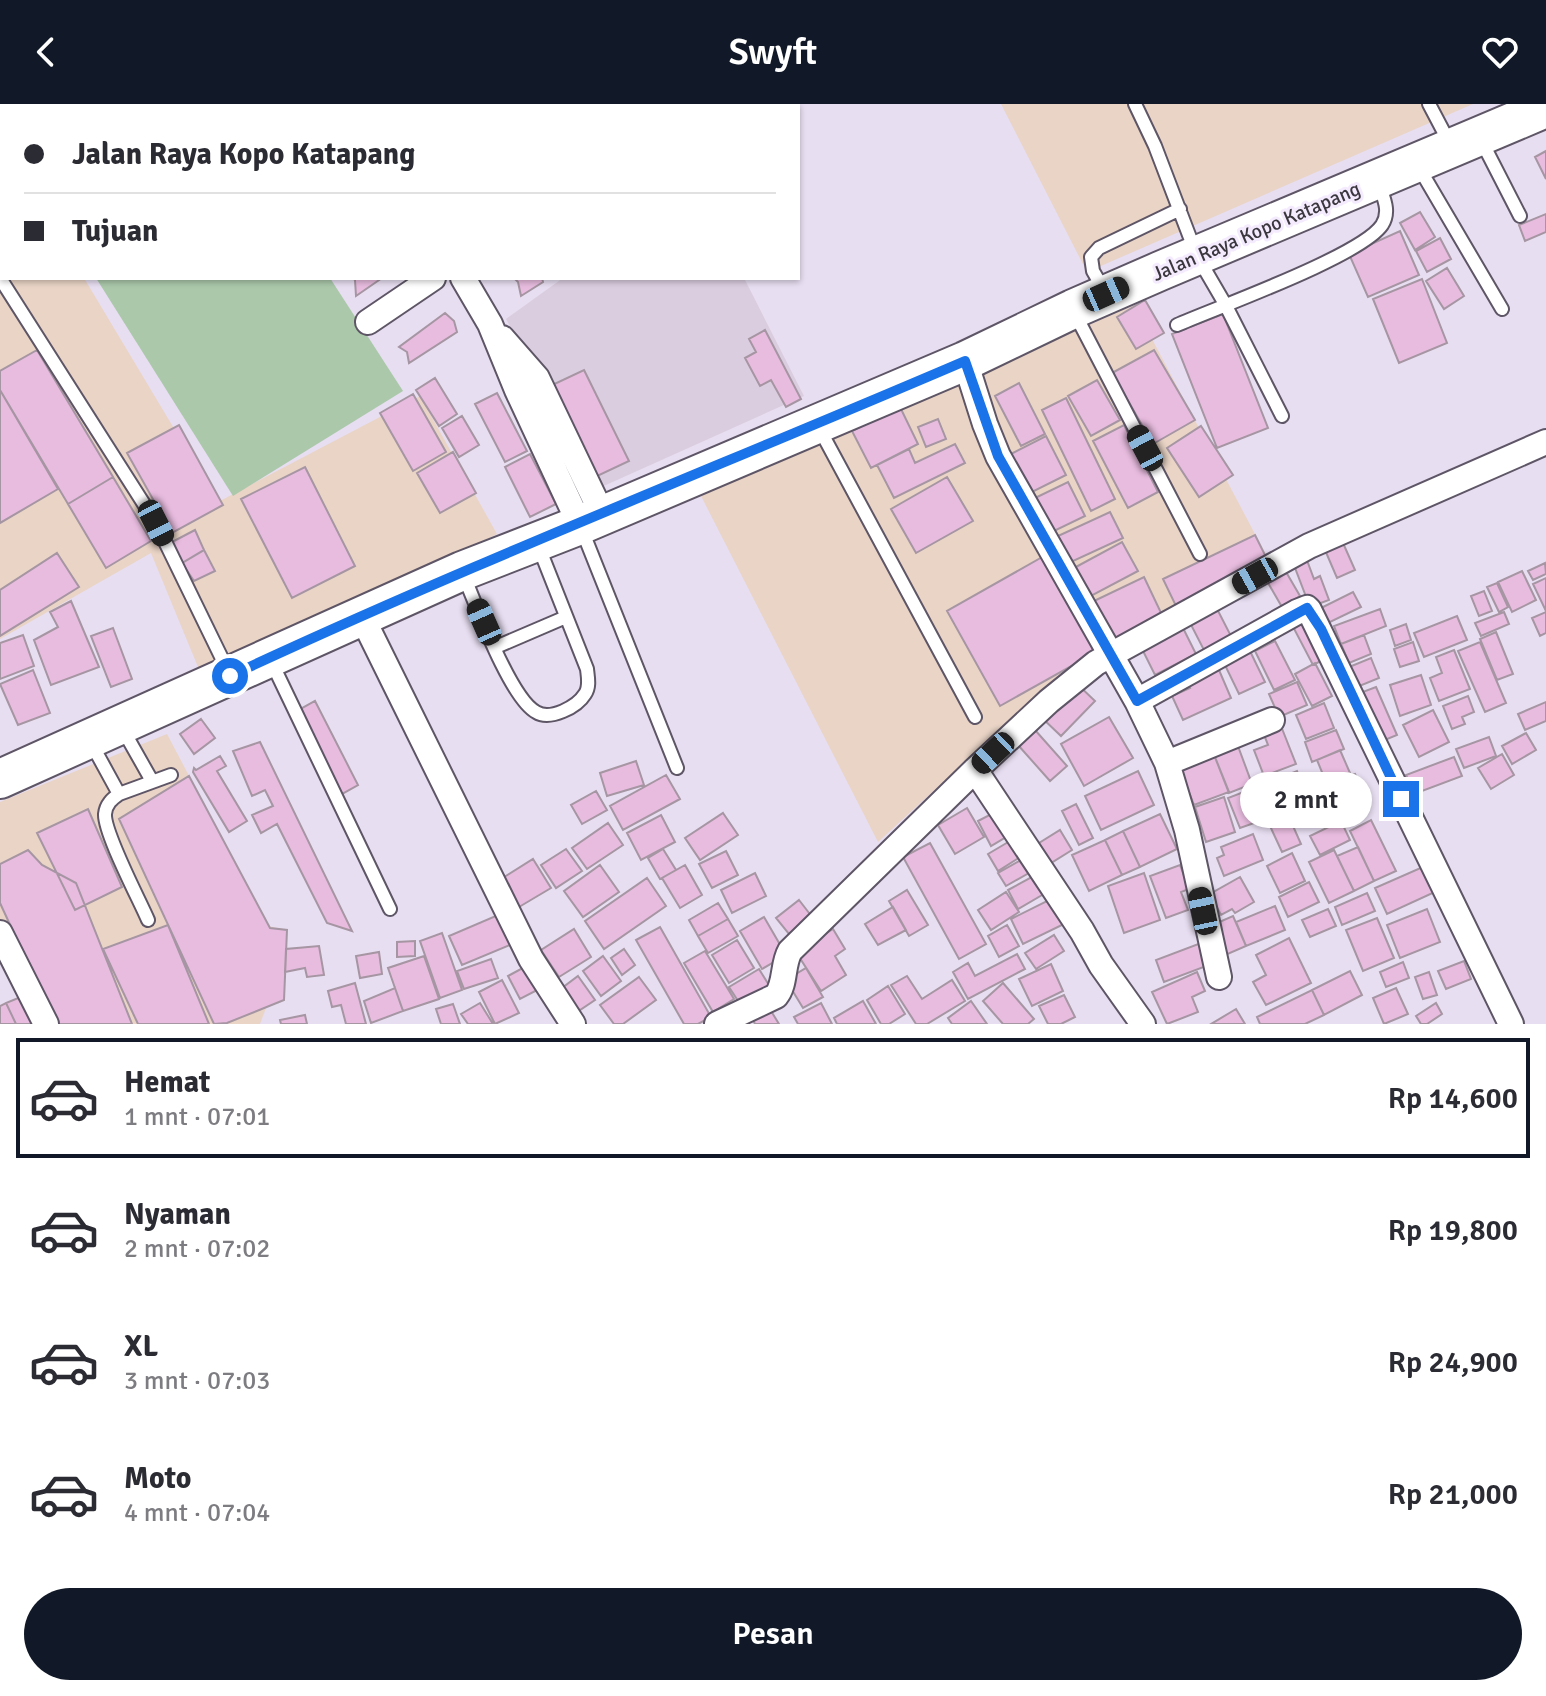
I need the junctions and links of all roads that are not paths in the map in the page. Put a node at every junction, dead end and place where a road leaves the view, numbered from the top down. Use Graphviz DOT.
graph roads {
  1 [pos="1135,104"];
  2 [pos="1429,104"];
  3 [pos="1546,108"];
  4 [pos="1466,143"];
  5 [pos="1417,163"];
  6 [pos="1377,179"];
  7 [pos="1180,209"];
  8 [pos="1520,216"];
  9 [pos="1197,256"];
  10 [pos="1,280"];
  11 [pos="430,280"];
  12 [pos="464,280"];
  13 [pos="1090,302"];
  14 [pos="1225,304"];
  15 [pos="1502,309"];
  16 [pos="368,322"];
  17 [pos="1177,325"];
  18 [pos="965,361"];
  19 [pos="1282,416"];
  20 [pos="816,424"];
  21 [pos="1546,442"];
  22 [pos="591,519"];
  23 [pos="537,542"];
  24 [pos="1200,554"];
  25 [pos="462,571"];
  26 [pos="362,617"];
  27 [pos="566,617"];
  28 [pos="496,647"];
  29 [pos="1111,655"];
  30 [pos="269,658"];
  31 [pos="230,676"];
  32 [pos="1137,701"];
  33 [pos="975,717"];
  34 [pos="1272,720"];
  35 [pos="106,734"];
  36 [pos="1167,763"];
  37 [pos="677,768"];
  38 [pos="975,770"];
  39 [pos="171,775"];
  40 [pos="0,779"];
  41 [pos="152,781"];
  42 [pos="119,794"];
  43 [pos="390,909"];
  44 [pos="148,920"];
  45 [pos="0,933"];
  46 [pos="1219,977"];
  47 [pos="46,1024"];
  48 [pos="573,1024"];
  49 [pos="717,1024"];
  50 [pos="1143,1024"];
  51 [pos="1511,1024"];
  1 -- 7 [label="lane"];
  2 -- 4 [label="lane"];
  3 -- 4 [label="main road, Jalan Raya Kopo Katapang"];
  4 -- 5 [label="main road, Jalan Raya Kopo Katapang"];
  4 -- 8 [label="lane"];
  5 -- 6 [label="main road, Jalan Raya Kopo Katapang"];
  5 -- 15 [label="lane"];
  6 -- 9 [label="main road, Jalan Raya Kopo Katapang"];
  6 -- 14 [label="lane"];
  7 -- 9 [label="lane"];
  7 -- 13 [label="lane"];
  9 -- 13 [label="main road, Jalan Raya Kopo Katapang"];
  9 -- 14 [label="lane"];
  10 -- 31 [label="lane"];
  11 -- 16 [label="street"];
  12 -- 22 [label="street"];
  13 -- 18 [label="main road, Jalan Raya Kopo Katapang"];
  13 -- 24 [label="lane"];
  14 -- 17 [label="lane"];
  14 -- 19 [label="lane"];
  18 -- 20 [label="main road, Jalan Raya Kopo Katapang"];
  18 -- 29 [label="street"];
  20 -- 22 [label="main road, Jalan Raya Kopo Katapang"];
  20 -- 33 [label="lane"];
  21 -- 29 [label="street"];
  22 -- 23 [label="main road, Jalan Raya Kopo Katapang"];
  22 -- 37 [label="lane"];
  23 -- 25 [label="main road, Jalan Raya Kopo Katapang"];
  23 -- 27 [label="lane"];
  25 -- 26 [label="main road, Jalan Raya Kopo Katapang"];
  25 -- 28 [label="lane"];
  26 -- 30 [label="main road, Jalan Raya Kopo Katapang"];
  26 -- 48 [label="street"];
  27 -- 28 [label="lane"];
  27 -- 28 [label="lane"];
  29 -- 32 [label="street"];
  29 -- 38 [label="street"];
  30 -- 31 [label="main road, Jalan Raya Kopo Katapang"];
  30 -- 43 [label="lane"];
  31 -- 35 [label="main road, Jalan Raya Kopo Katapang"];
  32 -- 36 [label="street"];
  32 -- 51 [label="street"];
  34 -- 36 [label="street"];
  35 -- 40 [label="main road, Jalan Raya Kopo Katapang"];
  35 -- 41 [label="lane"];
  35 -- 42 [label="lane"];
  36 -- 46 [label="street"];
  38 -- 49 [label="street"];
  38 -- 50 [label="street"];
  39 -- 41 [label="lane"];
  41 -- 42 [label="lane"];
  42 -- 44 [label="lane"];
  45 -- 47 [label="street"];
}
